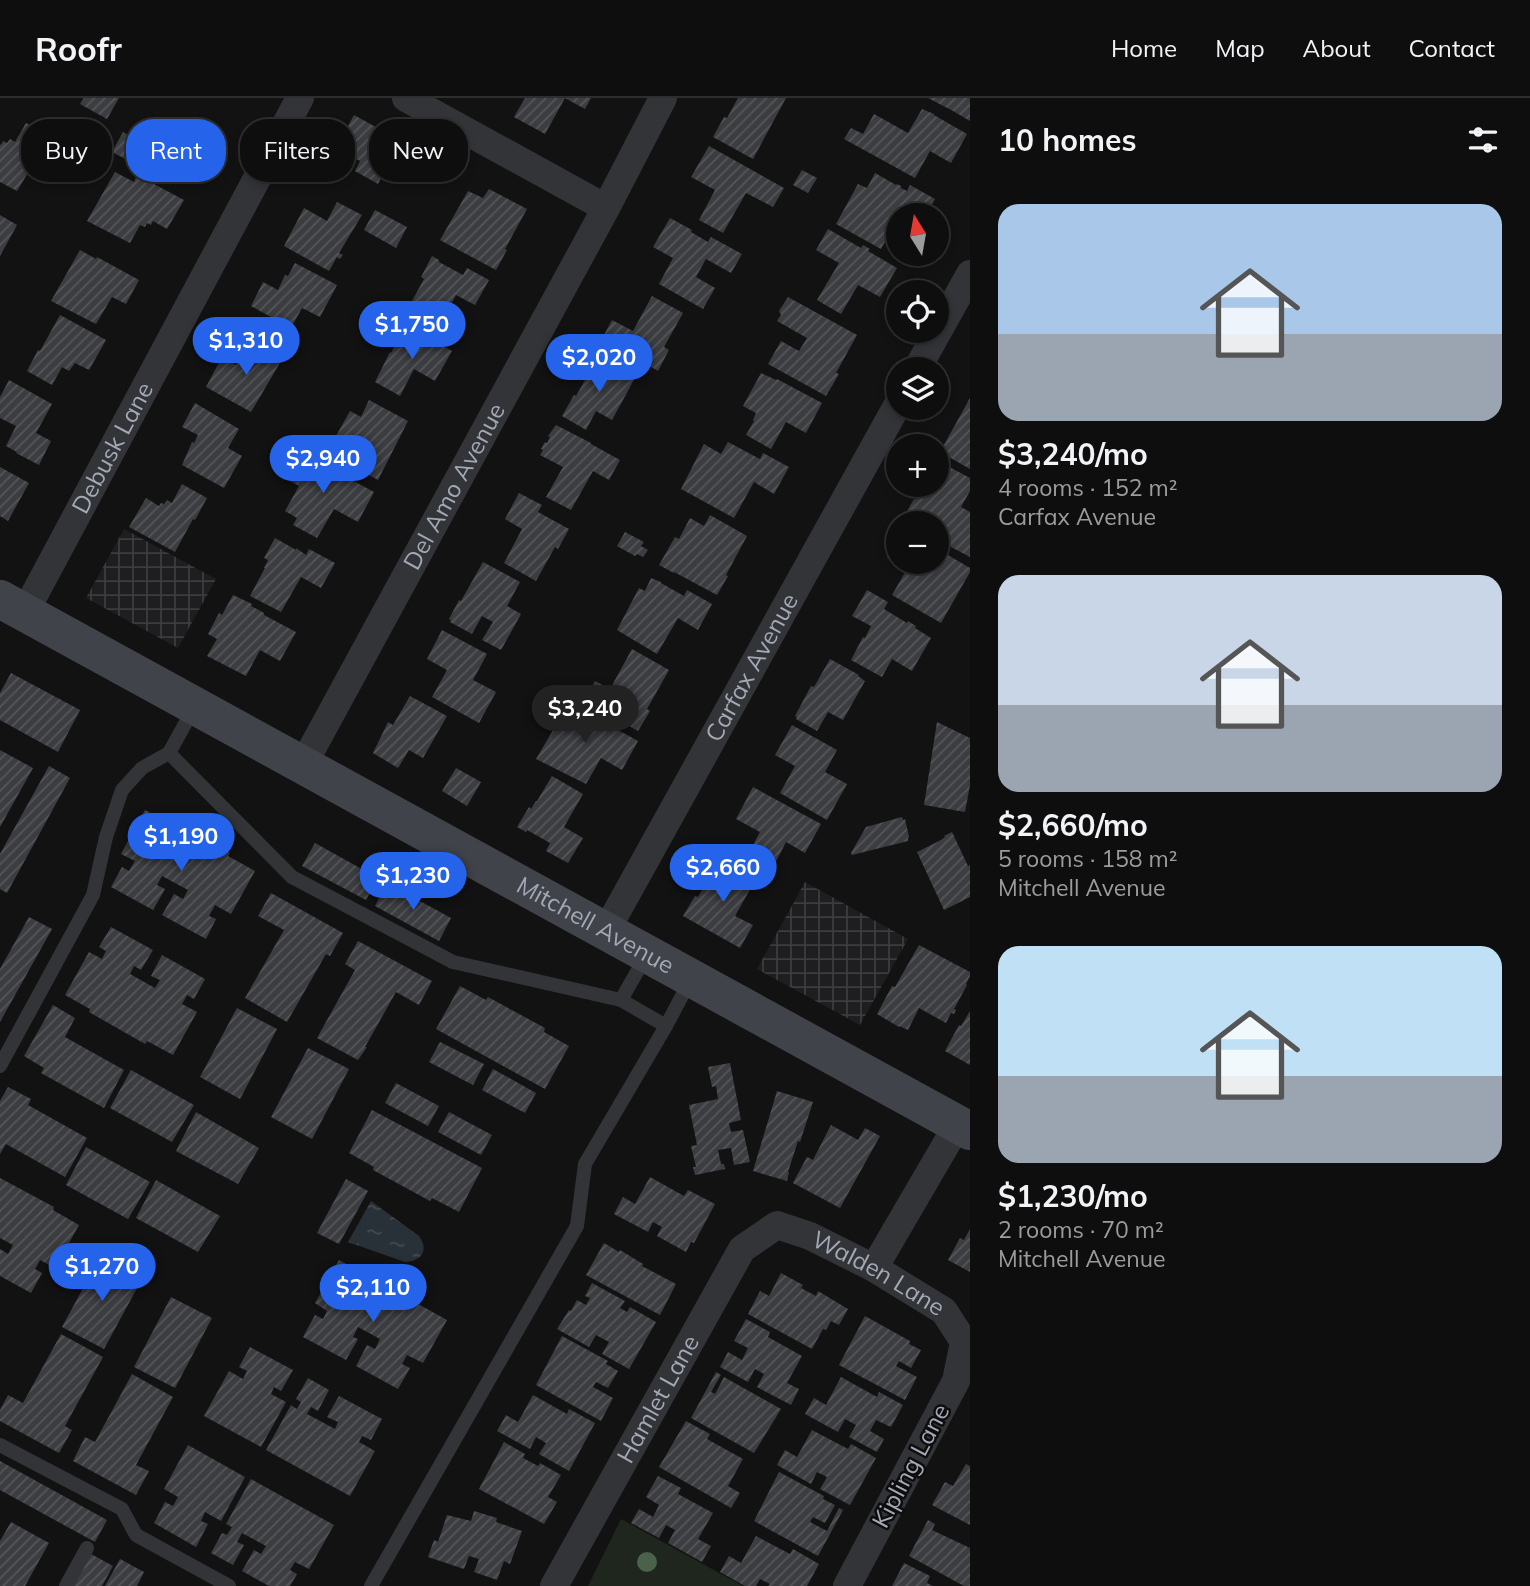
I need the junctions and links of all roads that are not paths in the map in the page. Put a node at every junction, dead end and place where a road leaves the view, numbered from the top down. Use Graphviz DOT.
graph roads {
  1 [pos="300,98"];
  2 [pos="406,98"];
  3 [pos="663,98"];
  4 [pos="606,208"];
  5 [pos="970,274"];
  6 [pos="924,357"];
  7 [pos="889,420"];
  8 [pos="12,606"];
  9 [pos="195,706"];
  10 [pos="169,753"];
  11 [pos="303,765"];
  12 [pos="606,931"];
  13 [pos="647,954"];
  14 [pos="692,978"];
  15 [pos="621,1000"];
  16 [pos="666,1026"];
  17 [pos="0,1066"];
  18 [pos="964,1127"];
  19 [pos="776,1225"];
  20 [pos="874,1268"];
  21 [pos="964,1342"];
  22 [pos="0,1445"];
  23 [pos="87,1548"];
  24 [pos="66,1586"];
  25 [pos="229,1586"];
  26 [pos="371,1586"];
  27 [pos="554,1586"];
  28 [pos="847,1586"];
  1 -- 8 [label="street, Debusk Lane"];
  2 -- 4 [label="street"];
  3 -- 4 [label="street, Del Amo Avenue"];
  4 -- 11 [label="street, Del Amo Avenue"];
  5 -- 6 [label="street"];
  7 -- 12 [label="street, Carfax Avenue"];
  8 -- 9 [label="street, Mitchell Avenue"];
  9 -- 10 [label="lane"];
  9 -- 11 [label="street, Mitchell Avenue"];
  10 -- 15 [label="lane"];
  10 -- 17 [label="lane"];
  11 -- 12 [label="street, Mitchell Avenue"];
  12 -- 13 [label="street, Mitchell Avenue"];
  13 -- 14 [label="street, Mitchell Avenue"];
  13 -- 15 [label="lane"];
  14 -- 16 [label="lane"];
  14 -- 18 [label="street, Mitchell Avenue"];
  15 -- 16 [label="lane"];
  16 -- 26 [label="lane"];
  18 -- 20 [label="street"];
  19 -- 20 [label="street, Walden Lane"];
  19 -- 27 [label="street, Hamlet Lane"];
  20 -- 21 [label="street, Walden Lane"];
  21 -- 28 [label="street, Kipling Lane"];
  22 -- 25 [label="lane"];
  23 -- 24 [label="lane"];
}
